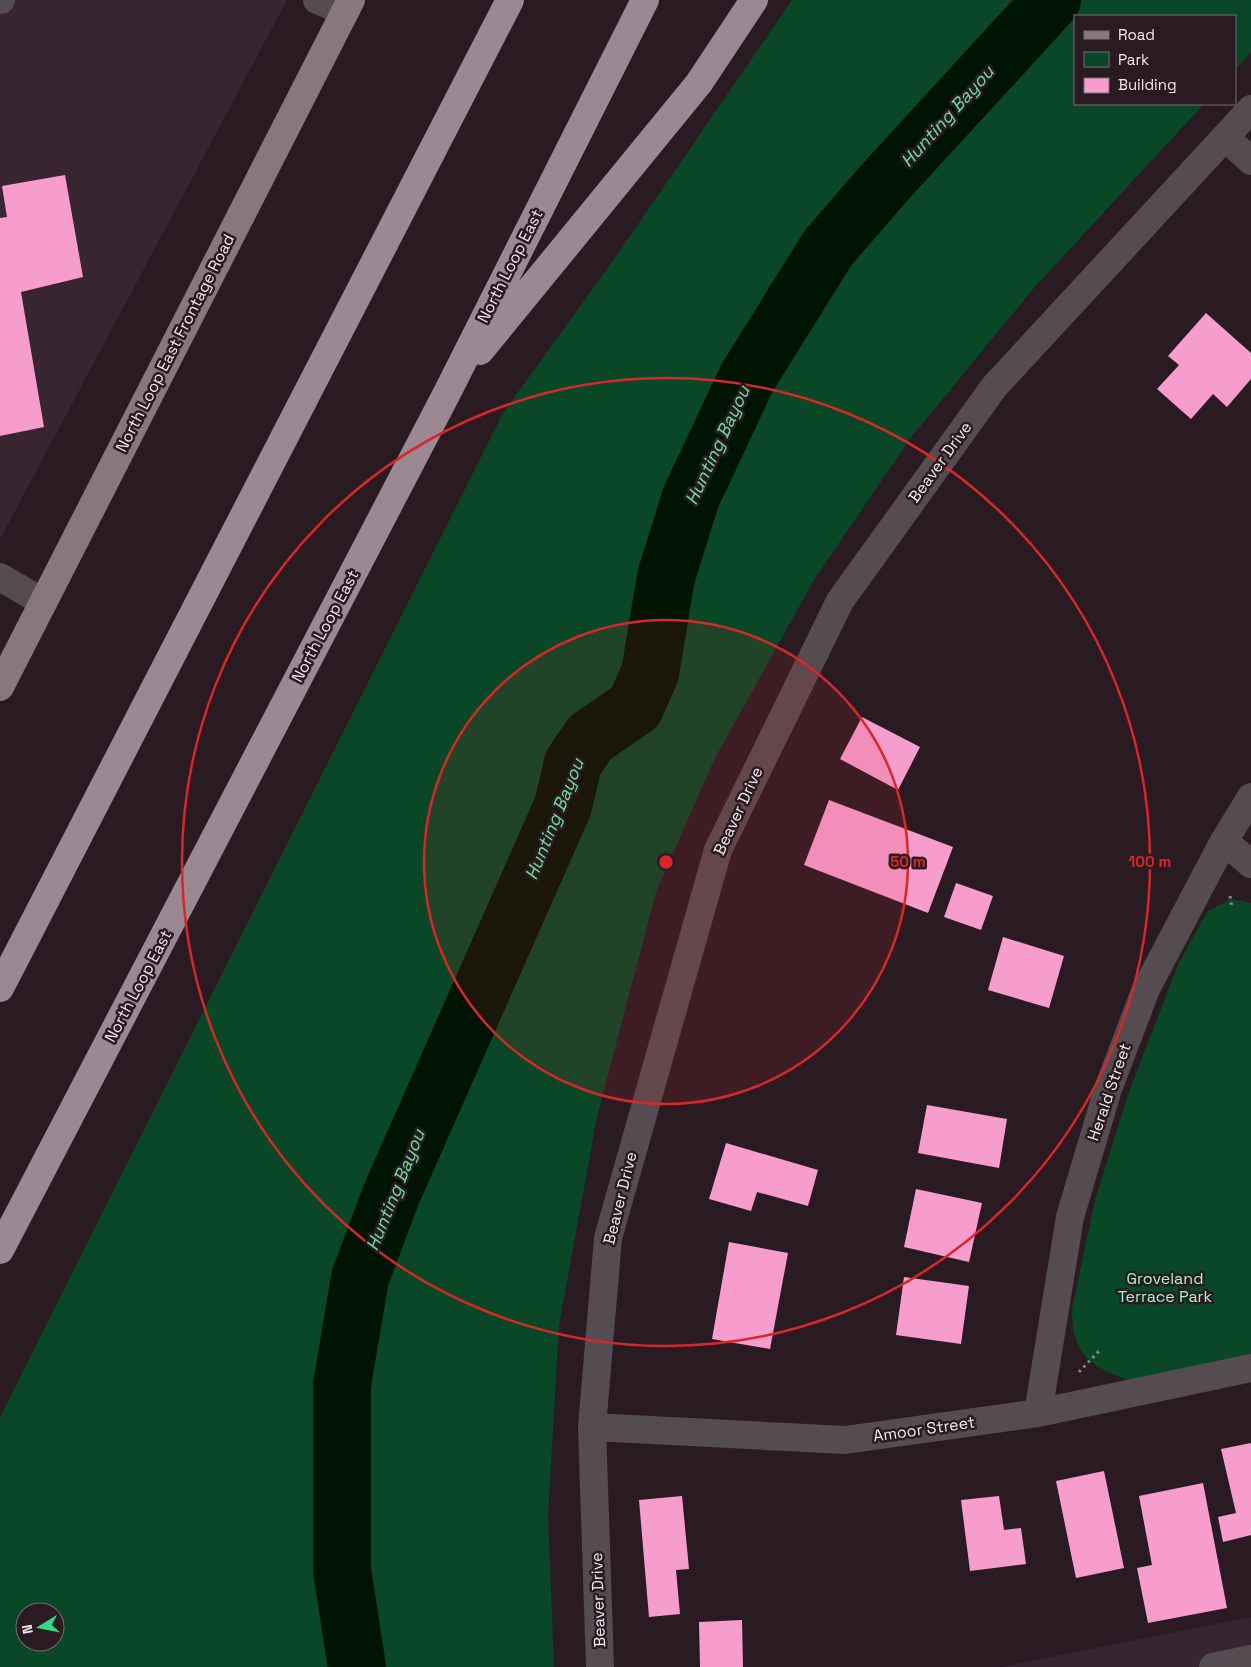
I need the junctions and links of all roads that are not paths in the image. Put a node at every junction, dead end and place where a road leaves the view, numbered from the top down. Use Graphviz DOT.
graph roads {
  1 [pos="317,0"];
  2 [pos="510,0"];
  3 [pos="645,0"];
  4 [pos="754,0"];
  5 [pos="348,6"];
  6 [pos="1251,108"];
  7 [pos="1225,137"];
  8 [pos="1251,160"];
  9 [pos="448,391"];
  10 [pos="0,577"];
  11 [pos="43,602"];
  12 [pos="0,687"];
  13 [pos="1251,796"];
  14 [pos="1224,841"];
  15 [pos="1251,864"];
  16 [pos="0,988"];
  17 [pos="0,1250"];
  18 [pos="1251,1368"];
  19 [pos="1038,1413"];
  20 [pos="592,1427"];
  21 [pos="1251,1659"];
  22 [pos="600,1667"];
  23 [pos="1213,1667"];
  1 -- 5 [label="street"];
  2 -- 16 [label="highway"];
  3 -- 9 [label="highway, North Loop East"];
  4 -- 9 [label="highway"];
  5 -- 11 [label="main road, North Loop East Frontage Road"];
  6 -- 7 [label="street, Beaver Drive"];
  7 -- 8 [label="street"];
  7 -- 20 [label="street, Beaver Drive"];
  9 -- 17 [label="highway, North Loop East"];
  10 -- 11 [label="street"];
  11 -- 12 [label="main road, North Loop East Frontage Road"];
  13 -- 14 [label="street, Herald Street"];
  14 -- 15 [label="street"];
  14 -- 19 [label="street, Herald Street"];
  18 -- 19 [label="street, Amoor Street"];
  19 -- 20 [label="street, Amoor Street"];
  20 -- 22 [label="street, Beaver Drive"];
  21 -- 23 [label="street"];
}
